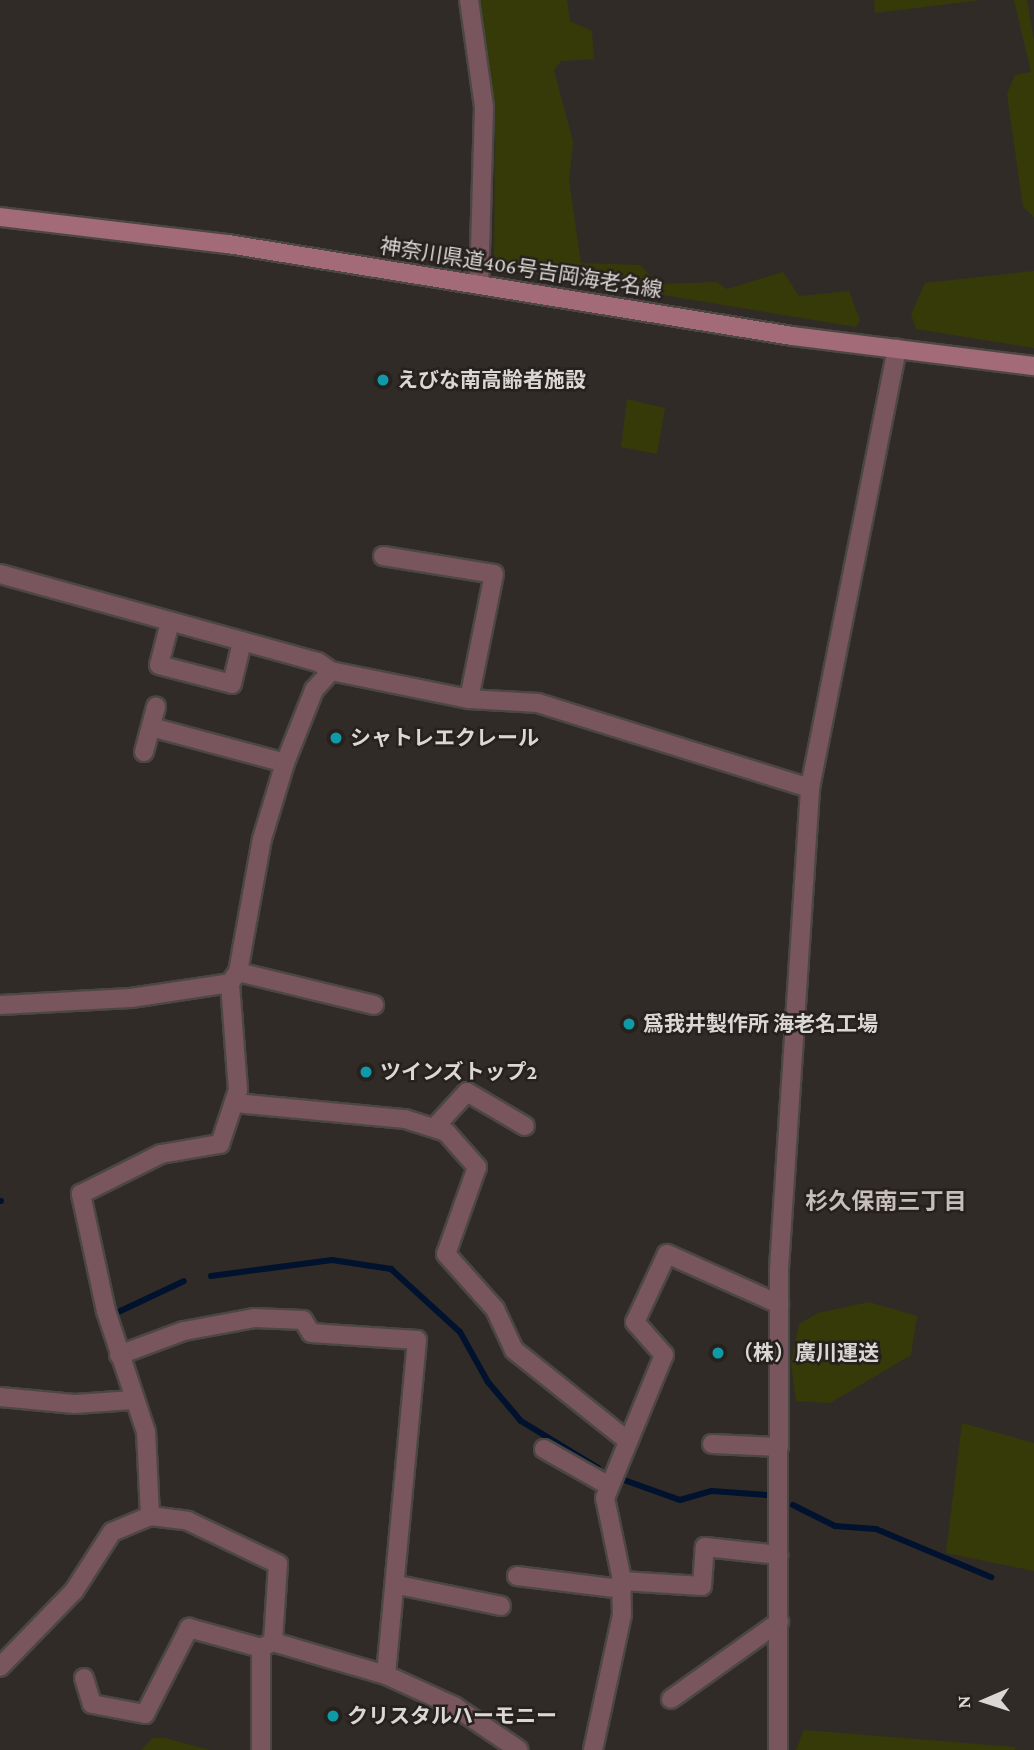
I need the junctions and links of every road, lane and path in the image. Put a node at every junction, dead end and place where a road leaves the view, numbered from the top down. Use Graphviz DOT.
graph roads {
  1 [pos="469,0"];
  2 [pos="0,217"];
  3 [pos="479,284"];
  4 [pos="897,349"];
  5 [pos="1034,366"];
  6 [pos="383,556"];
  7 [pos="0,574"];
  8 [pos="170,622"];
  9 [pos="242,642"];
  10 [pos="331,671"];
  11 [pos="469,699"];
  12 [pos="156,708"];
  13 [pos="151,727"];
  14 [pos="144,752"];
  15 [pos="285,763"];
  16 [pos="810,788"];
  17 [pos="234,978"];
  18 [pos="0,1005"];
  19 [pos="374,1006"];
  20 [pos="235,1103"];
  21 [pos="525,1126"];
  22 [pos="435,1127"];
  23 [pos="779,1304"];
  24 [pos="120,1355"];
  25 [pos="0,1397"];
  26 [pos="133,1400"];
  27 [pos="628,1441"];
  28 [pos="712,1444"];
  29 [pos="779,1447"];
  30 [pos="544,1449"];
  31 [pos="609,1486"];
  32 [pos="150,1516"];
  33 [pos="779,1555"];
  34 [pos="517,1576"];
  35 [pos="398,1585"];
  36 [pos="622,1585"];
  37 [pos="500,1606"];
  38 [pos="779,1622"];
  39 [pos="267,1645"];
  40 [pos="0,1667"];
  41 [pos="386,1675"];
  42 [pos="84,1678"];
  43 [pos="671,1699"];
  44 [pos="507,1747"];
  45 [pos="261,1750"];
  46 [pos="593,1750"];
  47 [pos="778,1750"];
  1 -- 3 [label="street"];
  2 -- 3 [label="main road, 神奈川県道406号吉岡海老名線"];
  3 -- 4 [label="main road, 神奈川県道406号吉岡海老名線"];
  4 -- 5 [label="main road, 神奈川県道406号吉岡海老名線"];
  4 -- 16 [label="street"];
  6 -- 11 [label="street"];
  7 -- 8 [label="street"];
  8 -- 9 [label="street"];
  8 -- 9 [label="street"];
  9 -- 10 [label="street"];
  10 -- 11 [label="street"];
  10 -- 15 [label="street"];
  11 -- 16 [label="street"];
  12 -- 13 [label="street"];
  13 -- 14 [label="street"];
  13 -- 15 [label="street"];
  15 -- 17 [label="street"];
  16 -- 23 [label="street"];
  17 -- 18 [label="street"];
  17 -- 19 [label="street"];
  17 -- 20 [label="street"];
  20 -- 22 [label="street"];
  20 -- 24 [label="street"];
  21 -- 22 [label="street"];
  22 -- 27 [label="street"];
  23 -- 27 [label="street"];
  23 -- 29 [label="street"];
  24 -- 26 [label="street"];
  24 -- 35 [label="street"];
  25 -- 26 [label="street"];
  26 -- 32 [label="street"];
  27 -- 31 [label="street"];
  28 -- 29 [label="street"];
  29 -- 33 [label="street"];
  30 -- 31 [label="street"];
  31 -- 36 [label="street"];
  32 -- 39 [label="street"];
  32 -- 40 [label="street"];
  33 -- 36 [label="street"];
  33 -- 38 [label="street"];
  34 -- 36 [label="street"];
  35 -- 37 [label="street"];
  35 -- 41 [label="street"];
  36 -- 46 [label="street"];
  38 -- 43 [label="street"];
  38 -- 47 [label="street"];
  39 -- 41 [label="street"];
  39 -- 42 [label="street"];
  39 -- 45 [label="street"];
  41 -- 44 [label="street"];
}
